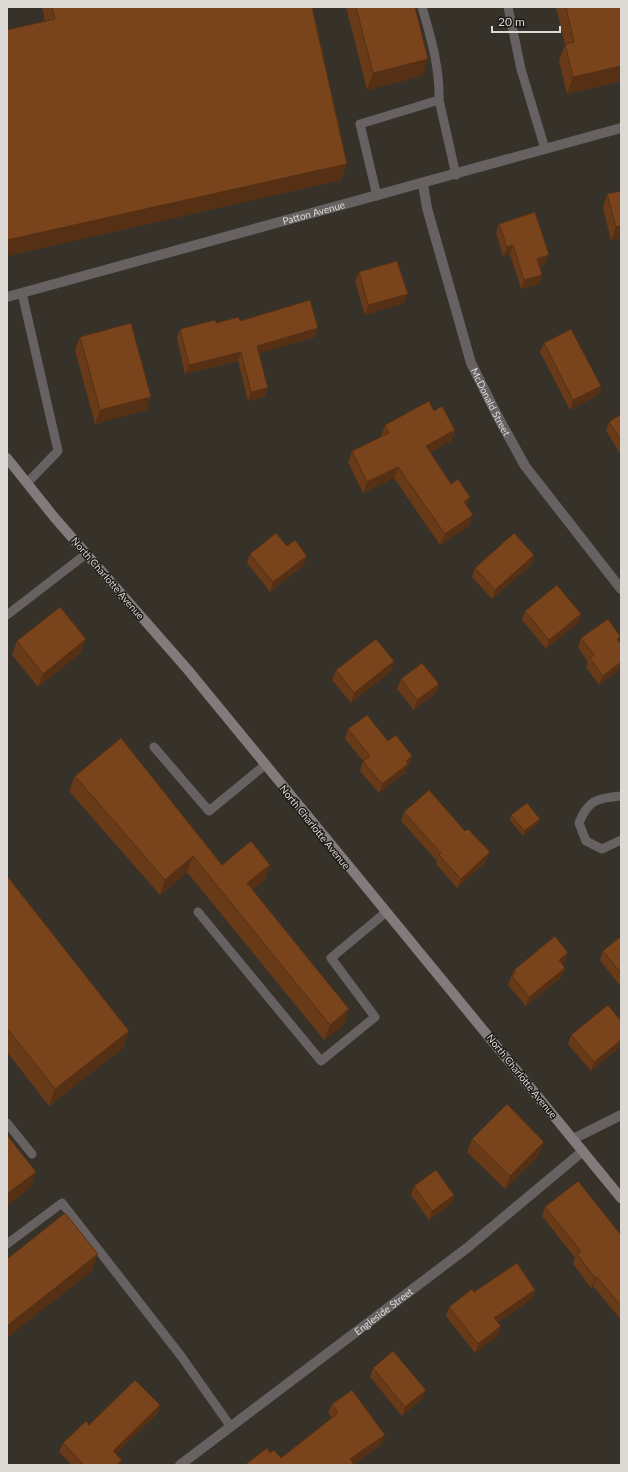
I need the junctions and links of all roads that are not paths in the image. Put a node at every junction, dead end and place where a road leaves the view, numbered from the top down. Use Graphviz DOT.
graph roads {
  1 [pos="422,7"];
  2 [pos="508,7"];
  3 [pos="439,100"];
  4 [pos="621,128"];
  5 [pos="545,150"];
  6 [pos="456,175"];
  7 [pos="423,184"];
  8 [pos="377,196"];
  9 [pos="22,293"];
  10 [pos="7,297"];
  11 [pos="7,458"];
  12 [pos="27,483"];
  13 [pos="86,554"];
  14 [pos="621,589"];
  15 [pos="7,616"];
  16 [pos="154,746"];
  17 [pos="265,765"];
  18 [pos="621,796"];
  19 [pos="621,840"];
  20 [pos="198,912"];
  21 [pos="386,913"];
  22 [pos="621,1115"];
  23 [pos="7,1123"];
  24 [pos="573,1139"];
  25 [pos="583,1152"];
  26 [pos="32,1154"];
  27 [pos="621,1198"];
  28 [pos="7,1244"];
  29 [pos="231,1427"];
  30 [pos="180,1465"];
  1 -- 3 [label="lane"];
  2 -- 5 [label="lane"];
  3 -- 6 [label="lane"];
  3 -- 8 [label="lane"];
  4 -- 5 [label="street, Patton Avenue"];
  5 -- 6 [label="street, Patton Avenue"];
  6 -- 7 [label="street, Patton Avenue"];
  7 -- 8 [label="street, Patton Avenue"];
  7 -- 14 [label="street, McDonald Street"];
  8 -- 9 [label="street, Patton Avenue"];
  9 -- 10 [label="street, Patton Avenue"];
  9 -- 12 [label="lane"];
  11 -- 12 [label="main road, North Charlotte Avenue"];
  12 -- 13 [label="main road, North Charlotte Avenue"];
  13 -- 15 [label="lane"];
  13 -- 17 [label="main road, North Charlotte Avenue"];
  16 -- 17 [label="lane"];
  17 -- 21 [label="main road, North Charlotte Avenue"];
  18 -- 19 [label="lane"];
  20 -- 21 [label="lane"];
  21 -- 24 [label="main road, North Charlotte Avenue"];
  22 -- 24 [label="street"];
  23 -- 26 [label="lane"];
  24 -- 25 [label="main road, North Charlotte Avenue"];
  25 -- 27 [label="main road, North Charlotte Avenue"];
  25 -- 29 [label="street, Engleside Street"];
  28 -- 29 [label="lane"];
  29 -- 30 [label="street, Engleside Street"];
}
